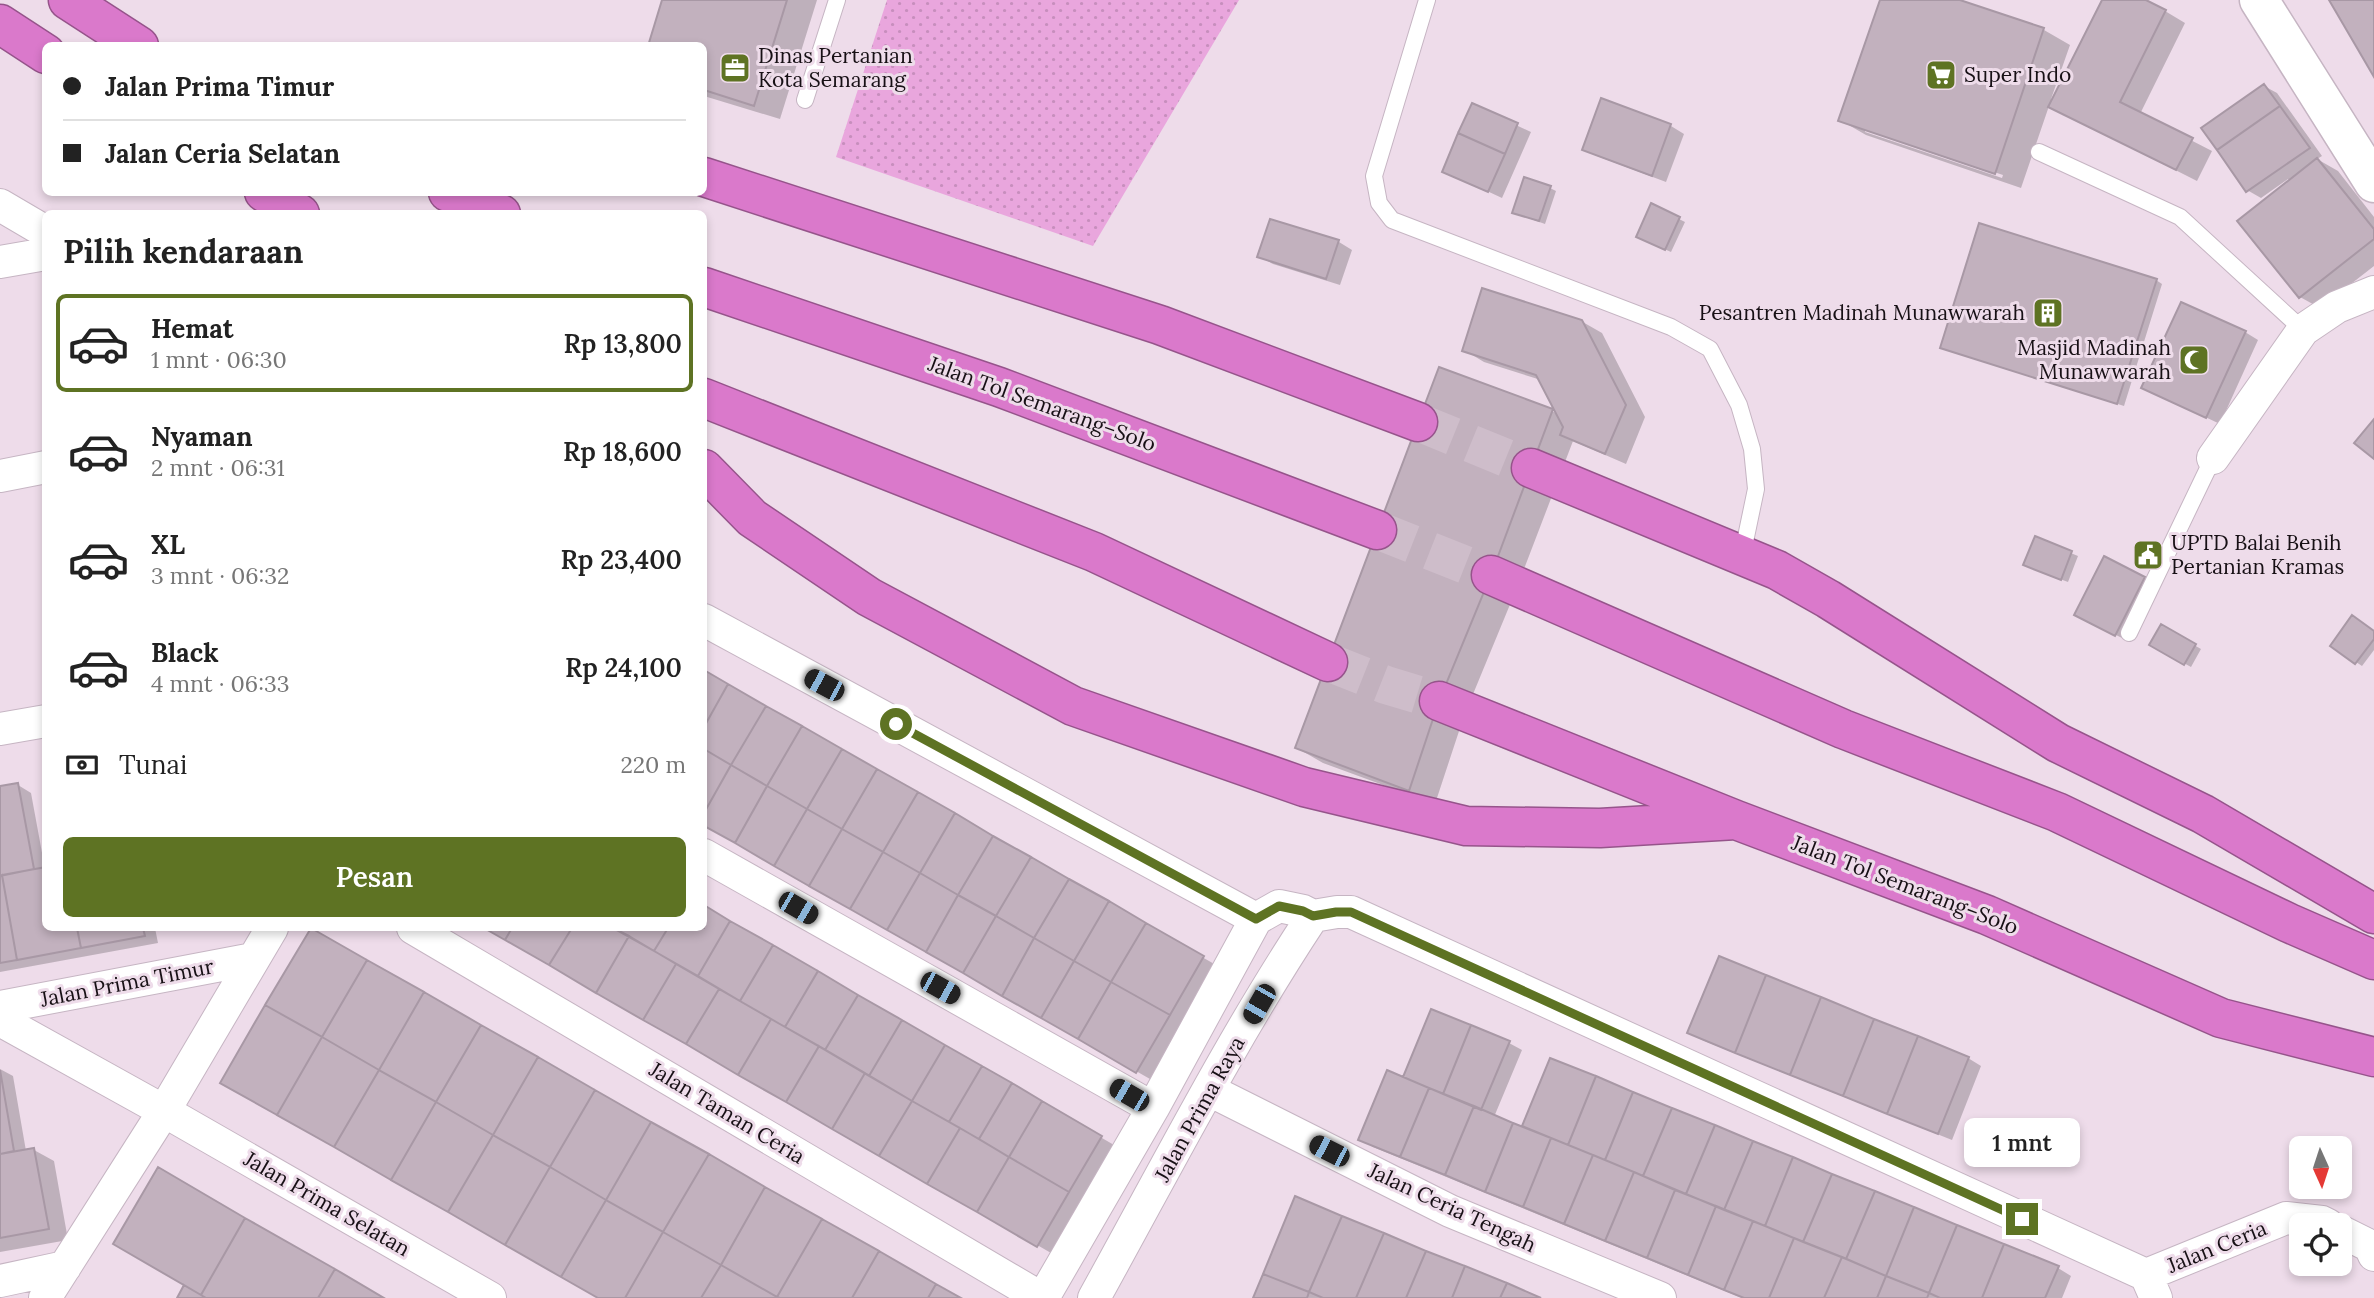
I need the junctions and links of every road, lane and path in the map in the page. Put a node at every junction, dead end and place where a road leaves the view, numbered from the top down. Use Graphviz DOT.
graph roads {
  1 [pos="68,0"];
  2 [pos="837,0"];
  3 [pos="1427,0"];
  4 [pos="2259,0"];
  5 [pos="0,24"];
  6 [pos="133,42"];
  7 [pos="42,51"];
  8 [pos="805,100"];
  9 [pos="2039,152"];
  10 [pos="707,178"];
  11 [pos="2374,183"];
  12 [pos="271,196"];
  13 [pos="458,196"];
  14 [pos="0,205"];
  15 [pos="293,210"];
  16 [pos="492,210"];
  17 [pos="42,230"];
  18 [pos="42,255"];
  19 [pos="0,262"];
  20 [pos="707,288"];
  21 [pos="2374,292"];
  22 [pos="2303,330"];
  23 [pos="707,399"];
  24 [pos="1418,422"];
  25 [pos="2213,458"];
  26 [pos="42,468"];
  27 [pos="1531,468"];
  28 [pos="707,472"];
  29 [pos="0,476"];
  30 [pos="1377,530"];
  31 [pos="1742,556"];
  32 [pos="1491,575"];
  33 [pos="707,622"];
  34 [pos="2129,633"];
  35 [pos="1328,662"];
  36 [pos="1438,701"];
  37 [pos="42,722"];
  38 [pos="0,729"];
  39 [pos="1736,820"];
  40 [pos="707,857"];
  41 [pos="2374,914"];
  42 [pos="1313,916"];
  43 [pos="1256,919"];
  44 [pos="270,931"];
  45 [pos="418,931"];
  46 [pos="253,959"];
  47 [pos="2374,960"];
  48 [pos="0,1007"];
  49 [pos="0,1020"];
  50 [pos="2374,1056"];
  51 [pos="1209,1090"];
  52 [pos="1153,1108"];
  53 [pos="164,1111"];
  54 [pos="2289,1218"];
  55 [pos="2352,1237"];
  56 [pos="2374,1255"];
  57 [pos="65,1267"];
  58 [pos="0,1280"];
  59 [pos="2151,1287"];
  60 [pos="45,1298"];
  61 [pos="490,1298"];
  62 [pos="1042,1298"];
  63 [pos="1094,1298"];
  64 [pos="1660,1298"];
  1 -- 6 [label="highway"];
  2 -- 8 [label="lane"];
  3 -- 31 [label="lane"];
  4 -- 11 [label="main road"];
  5 -- 7 [label="highway"];
  9 -- 22 [label="lane"];
  10 -- 24 [label="highway"];
  12 -- 15 [label="highway"];
  13 -- 16 [label="highway"];
  14 -- 17 [label="street"];
  18 -- 19 [label="street"];
  20 -- 30 [label="highway, Jalan Tol Semarang–Solo"];
  21 -- 22 [label="street"];
  22 -- 25 [label="street"];
  23 -- 35 [label="highway"];
  25 -- 34 [label="lane"];
  26 -- 29 [label="street"];
  27 -- 31 [label="highway"];
  28 -- 39 [label="highway"];
  31 -- 41 [label="highway"];
  32 -- 47 [label="highway"];
  33 -- 43 [label="street"];
  36 -- 39 [label="highway, Jalan Tol Semarang–Solo"];
  37 -- 38 [label="street"];
  39 -- 50 [label="highway, Jalan Tol Semarang–Solo"];
  40 -- 52 [label="street"];
  42 -- 43 [label="street"];
  42 -- 51 [label="street, Jalan Prima Raya"];
  42 -- 59 [label="street"];
  43 -- 52 [label="street, Jalan Prima Raya"];
  44 -- 46 [label="street, Jalan Prima Timur"];
  45 -- 62 [label="street, Jalan Taman Ceria"];
  46 -- 48 [label="street, Jalan Prima Timur"];
  46 -- 53 [label="street, Jalan Prima Timur"];
  49 -- 53 [label="street, Jalan Prima Timur"];
  51 -- 63 [label="street, Jalan Prima Raya"];
  51 -- 64 [label="street, Jalan Ceria Tengah"];
  52 -- 62 [label="street, Jalan Prima Raya"];
  53 -- 57 [label="street, Jalan Prima Timur"];
  53 -- 61 [label="street, Jalan Prima Selatan"];
  54 -- 59 [label="street, Jalan Ceria"];
  55 -- 56 [label="street"];
  57 -- 58 [label="street"];
  57 -- 60 [label="street, Jalan Prima Timur"];
}
